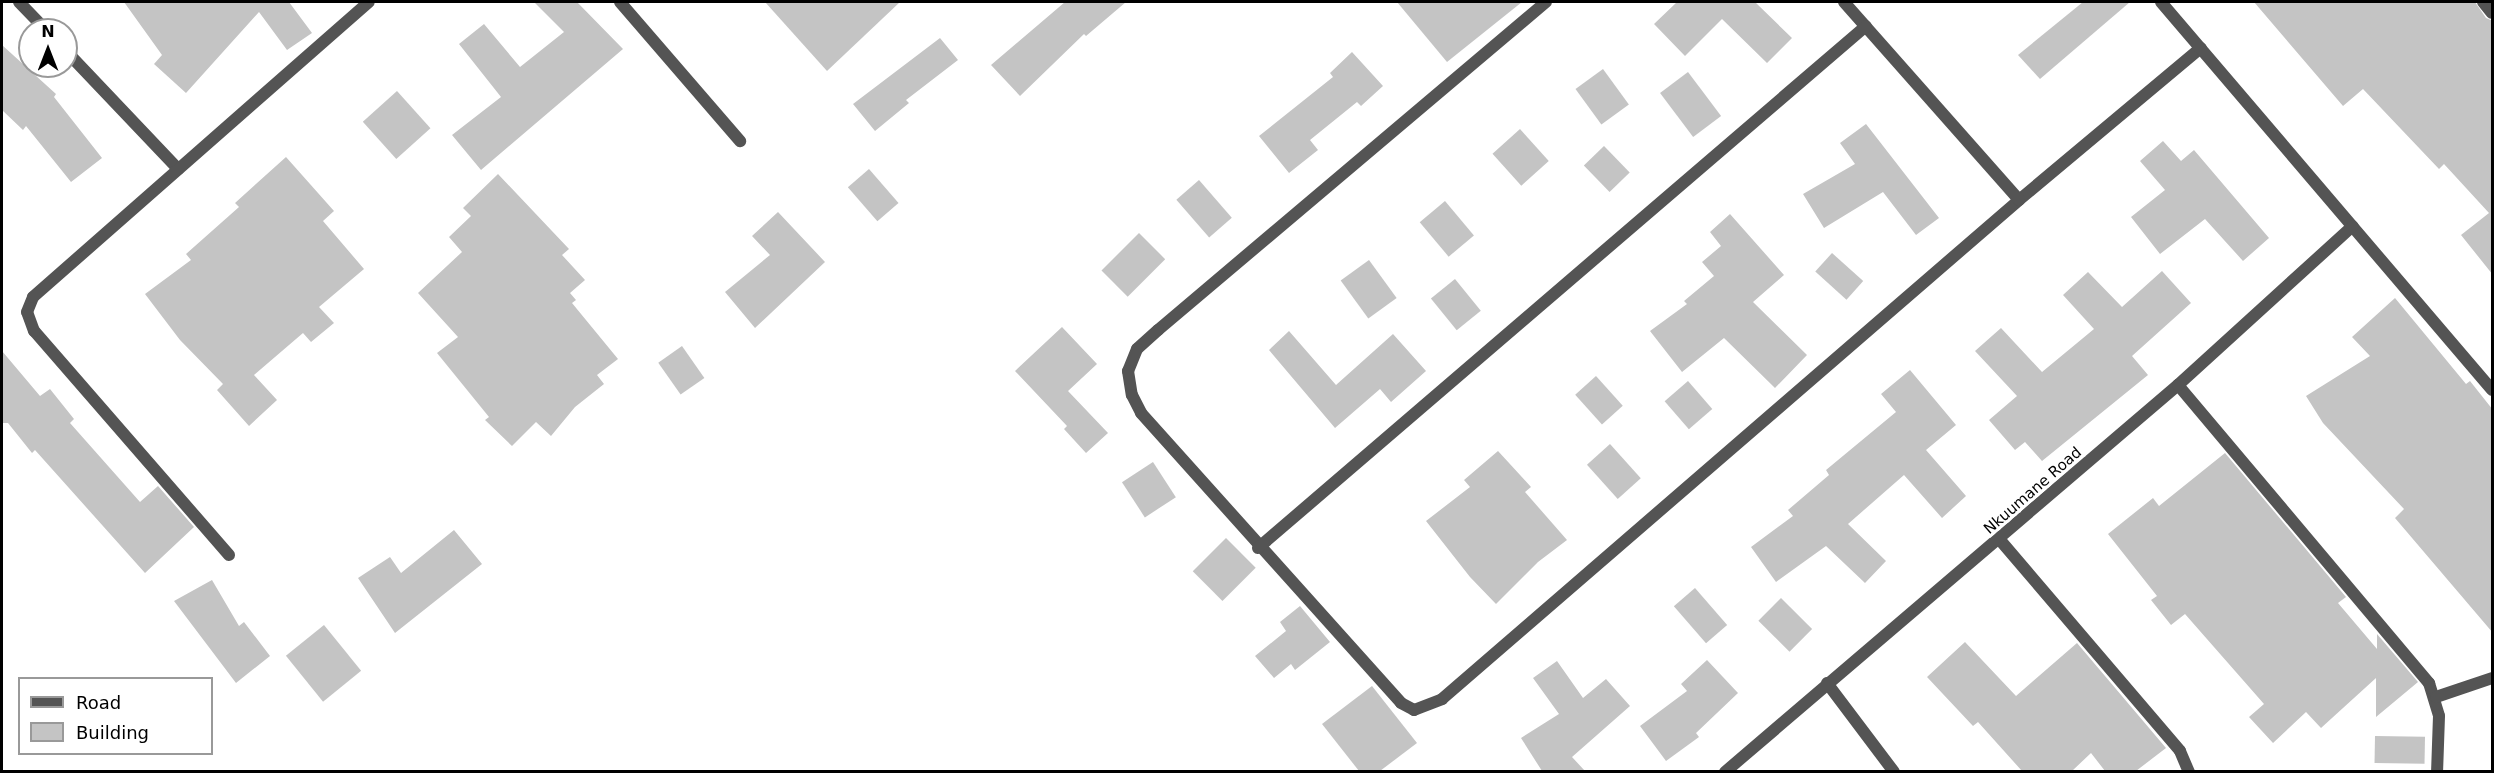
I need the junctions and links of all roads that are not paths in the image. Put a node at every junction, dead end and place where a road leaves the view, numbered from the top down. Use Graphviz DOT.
graph roads {
  1 [pos="19,2"];
  2 [pos="346,2"];
  3 [pos="369,2"];
  4 [pos="620,2"];
  5 [pos="1546,2"];
  6 [pos="1844,2"];
  7 [pos="2161,2"];
  8 [pos="2483,2"];
  9 [pos="356,12"];
  10 [pos="2493,13"];
  11 [pos="34,18"];
  12 [pos="1866,26"];
  13 [pos="2201,48"];
  14 [pos="78,64"];
  15 [pos="740,141"];
  16 [pos="178,169"];
  17 [pos="2019,200"];
  18 [pos="2353,226"];
  19 [pos="2178,385"];
  20 [pos="2493,390"];
  21 [pos="2000,540"];
  22 [pos="1258,548"];
  23 [pos="229,555"];
  24 [pos="2493,678"];
  25 [pos="1827,683"];
  26 [pos="2436,697"];
  27 [pos="1725,771"];
  28 [pos="1894,771"];
  29 [pos="2189,771"];
  30 [pos="2437,771"];
  1 -- 11 [label="street"];
  2 -- 9 [label="street"];
  3 -- 9 [label="street"];
  4 -- 15 [label="street"];
  5 -- 22 [label="street"];
  6 -- 12 [label="street"];
  7 -- 13 [label="street"];
  8 -- 10 [label="street"];
  9 -- 16 [label="street"];
  12 -- 17 [label="street"];
  12 -- 22 [label="street"];
  13 -- 17 [label="street"];
  13 -- 18 [label="street"];
  14 -- 16 [label="street"];
  16 -- 23 [label="street"];
  17 -- 22 [label="street"];
  18 -- 19 [label="street, Nkuumane Road"];
  18 -- 20 [label="street"];
  19 -- 21 [label="street, Nkuumane Road"];
  19 -- 26 [label="street"];
  21 -- 25 [label="street, Nkuumane Road"];
  21 -- 29 [label="street"];
  24 -- 26 [label="street"];
  25 -- 27 [label="street, Nkuumane Road"];
  25 -- 28 [label="street"];
  26 -- 30 [label="street"];
}
